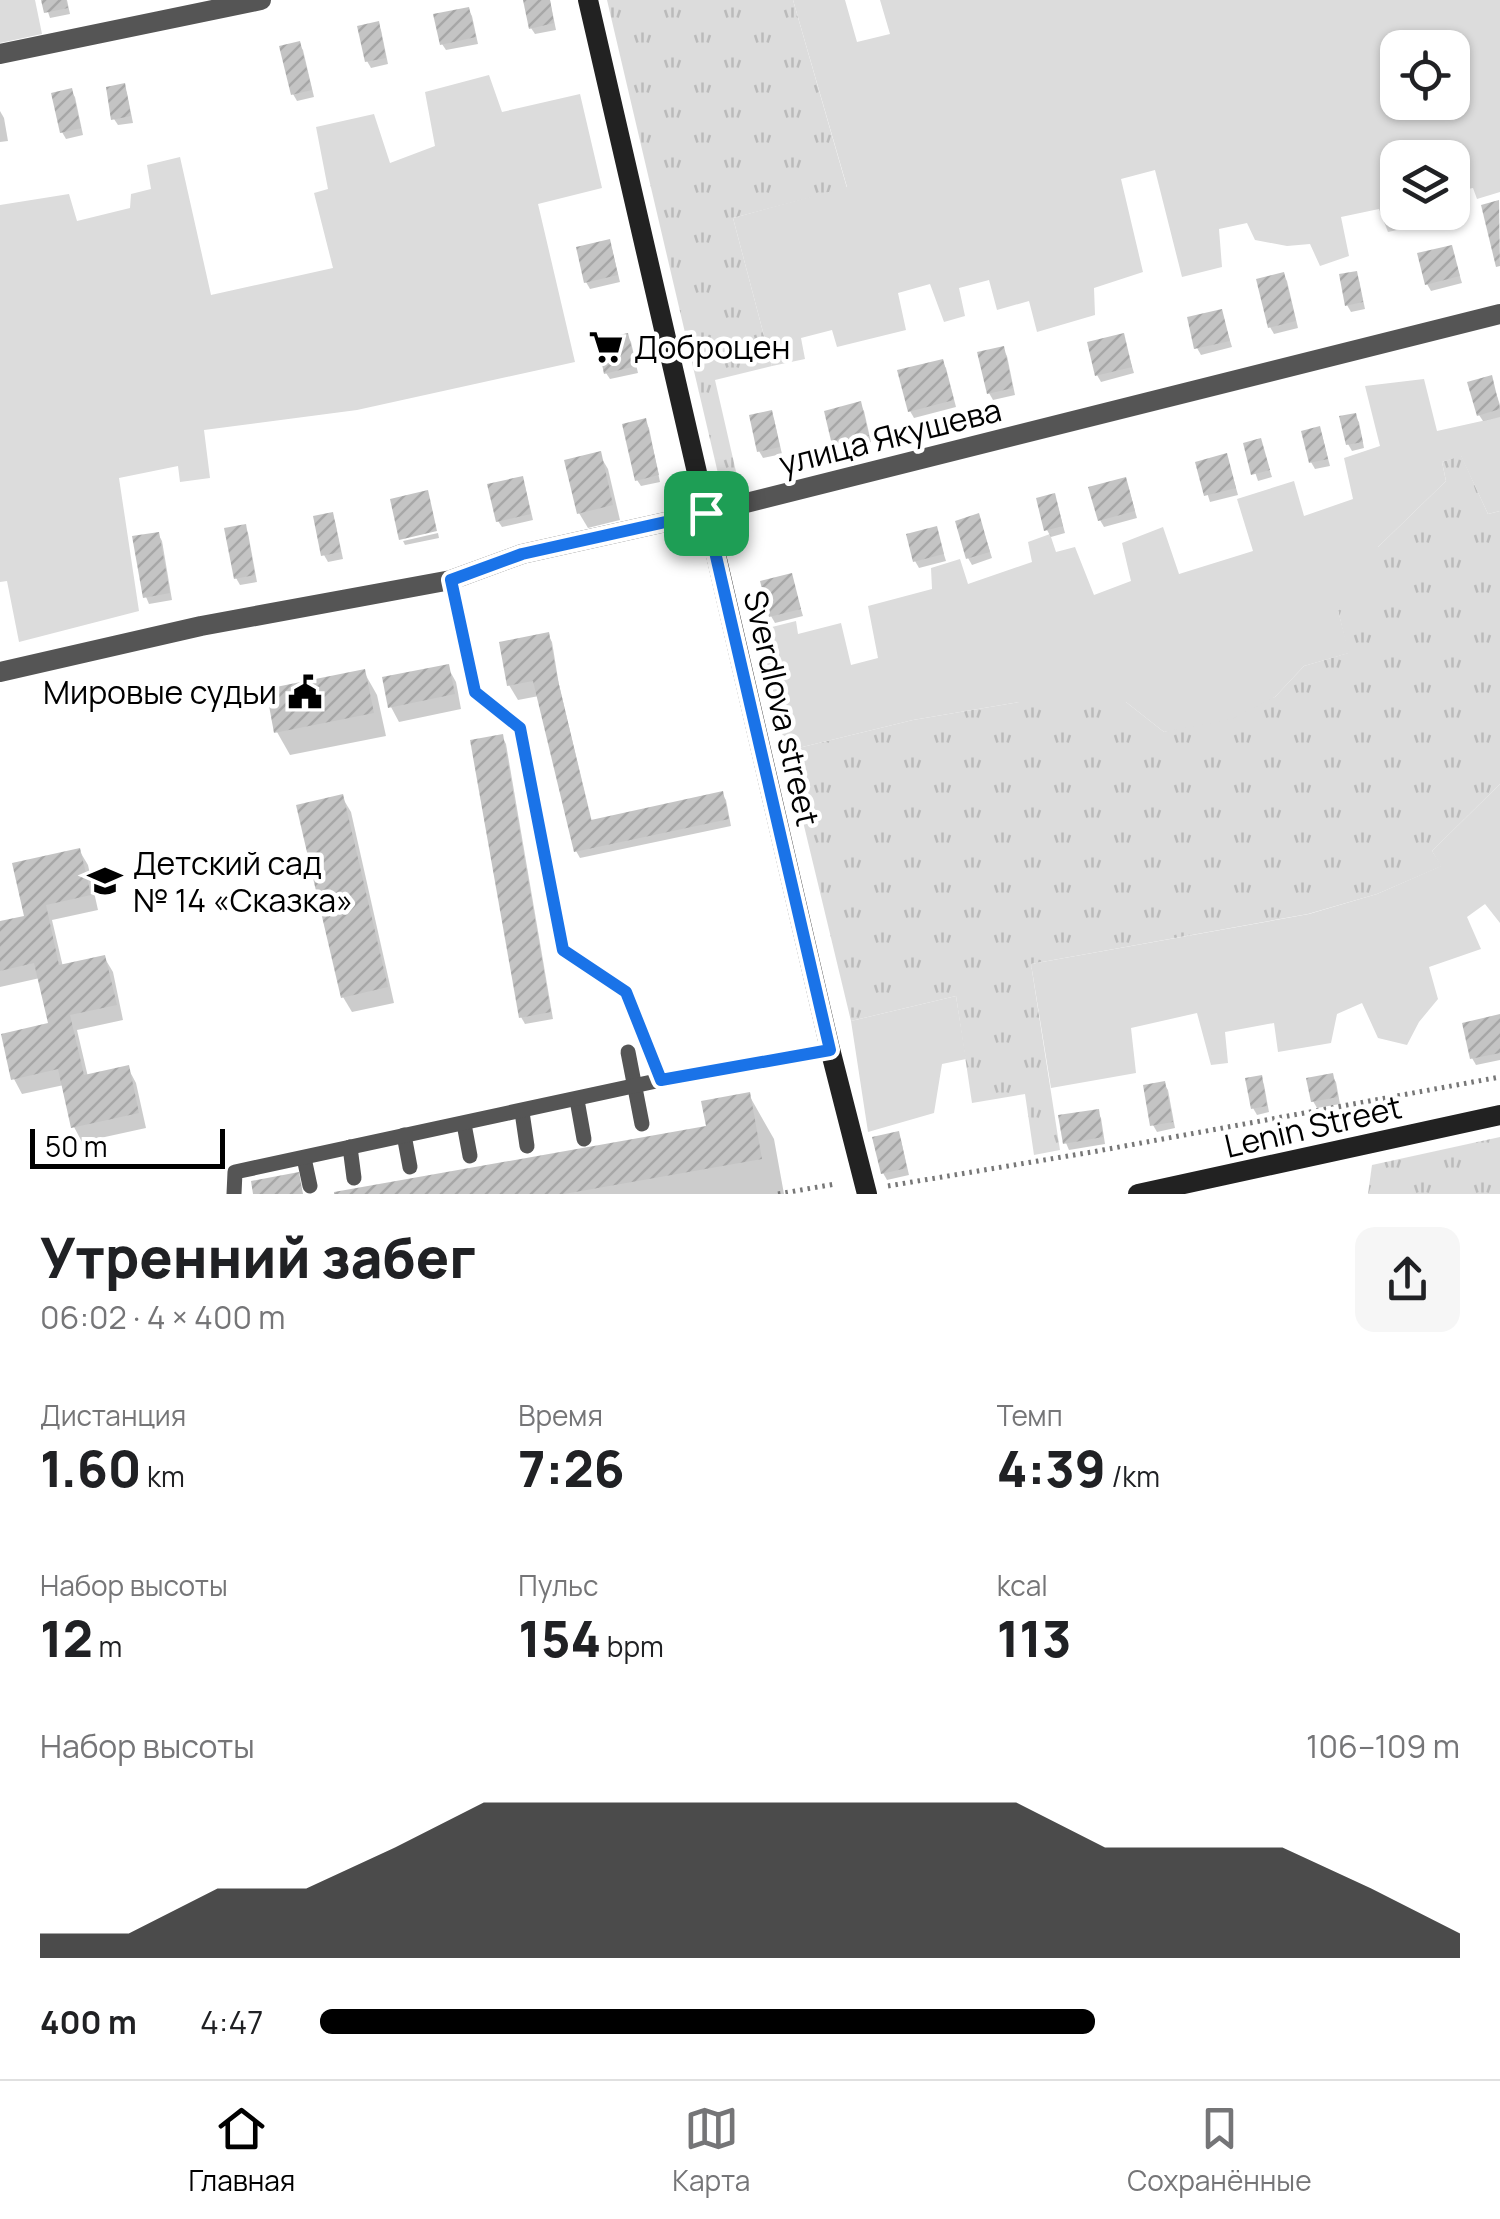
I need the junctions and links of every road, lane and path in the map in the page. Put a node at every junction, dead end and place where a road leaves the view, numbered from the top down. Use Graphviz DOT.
graph roads {
  1 [pos="261,0"];
  2 [pos="588,0"];
  3 [pos="0,54"];
  4 [pos="1500,314"];
  5 [pos="706,513"];
  6 [pos="451,580"];
  7 [pos="0,672"];
  8 [pos="830,1050"];
  9 [pos="628,1052"];
  10 [pos="1500,1077"];
  11 [pos="661,1080"];
  12 [pos="634,1087"];
  13 [pos="576,1100"];
  14 [pos="522,1112"];
  15 [pos="1500,1116"];
  16 [pos="464,1124"];
  17 [pos="642,1124"];
  18 [pos="404,1136"];
  19 [pos="584,1139"];
  20 [pos="528,1146"];
  21 [pos="350,1148"];
  22 [pos="470,1156"];
  23 [pos="304,1158"];
  24 [pos="410,1167"];
  25 [pos="354,1178"];
  26 [pos="834,1184"];
  27 [pos="310,1186"];
  28 [pos="876,1190"];
  29 [pos="234,1194"];
  30 [pos="778,1194"];
  31 [pos="1138,1194"];
  1 -- 3 [label="street"];
  2 -- 5 [label="street, Sverdlova street"];
  4 -- 5 [label="street, улица Якушева"];
  5 -- 6 [label="street, улица Якушева"];
  5 -- 8 [label="street, Sverdlova street"];
  6 -- 7 [label="street, улица Якушева"];
  6 -- 11 [label="lane"];
  8 -- 11 [label="lane"];
  8 -- 28 [label="street, Sverdlova street"];
  9 -- 12 [label="lane"];
  10 -- 28 [label="path"];
  11 -- 12 [label="lane"];
  12 -- 13 [label="lane"];
  12 -- 17 [label="lane"];
  13 -- 14 [label="lane"];
  13 -- 19 [label="lane"];
  14 -- 16 [label="lane"];
  14 -- 20 [label="lane"];
  15 -- 31 [label="street, Lenin Street"];
  16 -- 18 [label="lane"];
  16 -- 22 [label="lane"];
  18 -- 21 [label="lane"];
  18 -- 24 [label="lane"];
  21 -- 23 [label="lane"];
  21 -- 25 [label="lane"];
  23 -- 27 [label="lane"];
  23 -- 29 [label="lane"];
  26 -- 30 [label="path"];
}
